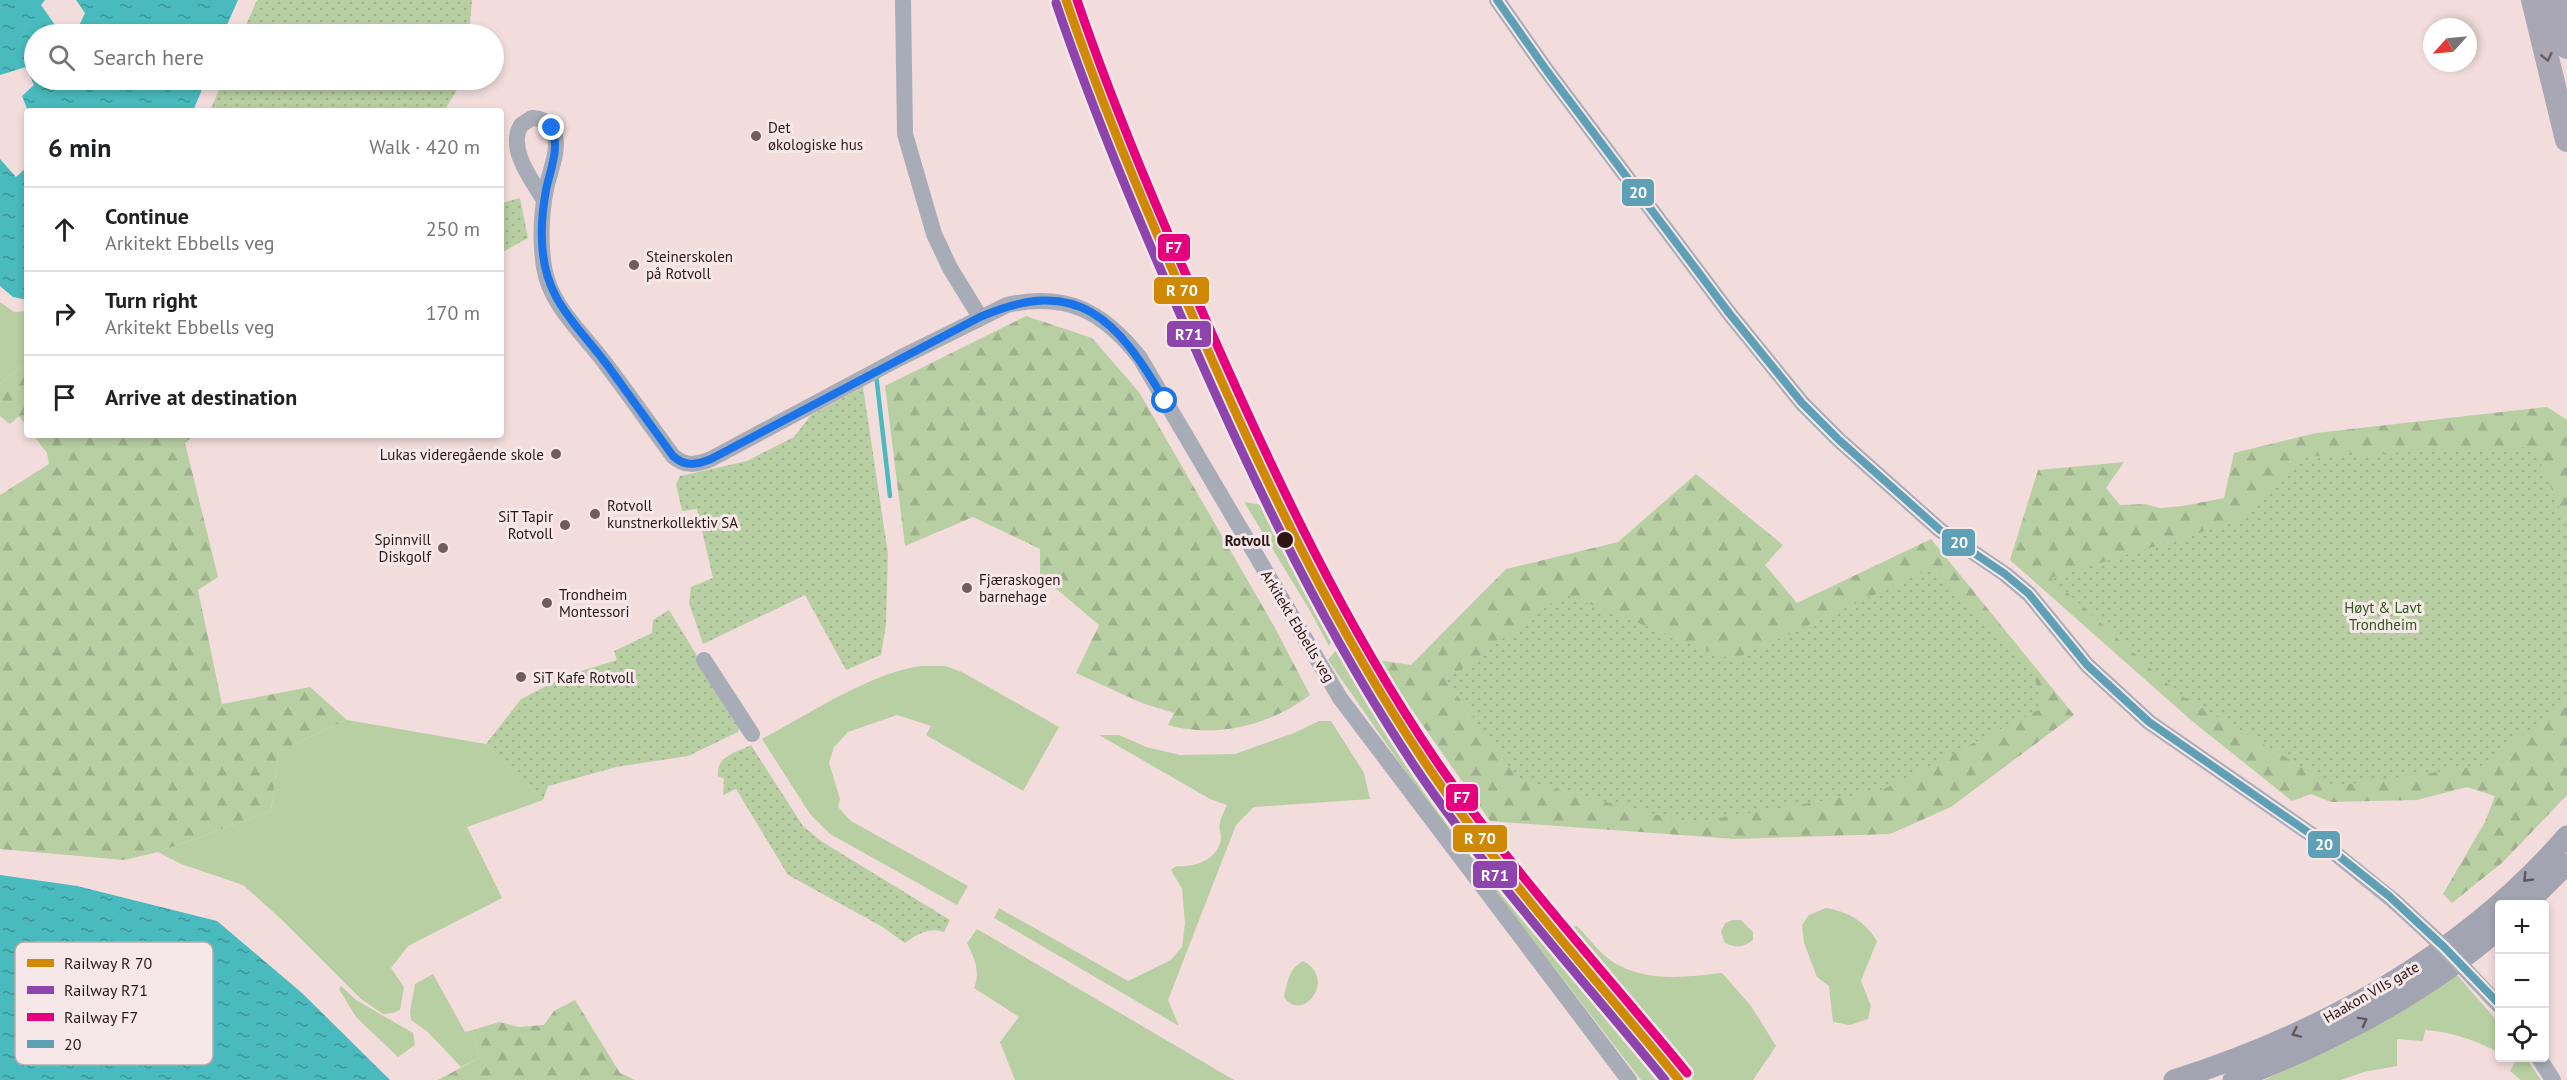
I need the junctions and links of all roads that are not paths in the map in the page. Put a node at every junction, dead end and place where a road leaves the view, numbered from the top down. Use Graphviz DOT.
graph roads {
  1 [pos="903,0"];
  2 [pos="1497,0"];
  3 [pos="2533,0"];
  4 [pos="2556,0"];
  5 [pos="2567,47"];
  6 [pos="2567,140"];
  7 [pos="544,200"];
  8 [pos="980,317"];
  9 [pos="704,660"];
  10 [pos="752,734"];
  11 [pos="2567,836"];
  12 [pos="2567,864"];
  13 [pos="2530,900"];
  14 [pos="2495,931"];
  15 [pos="2495,1001"];
  16 [pos="2542,1062"];
  17 [pos="1629,1080"];
  18 [pos="2174,1080"];
  19 [pos="2234,1080"];
  20 [pos="2553,1080"];
  1 -- 8 [label="street"];
  2 -- 15 [label="street, bridge"];
  3 -- 6 [label="highway, one-way"];
  4 -- 5 [label="highway"];
  7 -- 8 [label="street, Arkitekt Ebbells veg"];
  8 -- 17 [label="street, Arkitekt Ebbells veg"];
  9 -- 10 [label="street"];
  11 -- 18 [label="main road, Haakon VIIs gate, one-way"];
  12 -- 13 [label="main road"];
  19 -- 14 [label="main road, Haakon VIIs gate, one-way"];
  16 -- 20 [label="street"];
}
